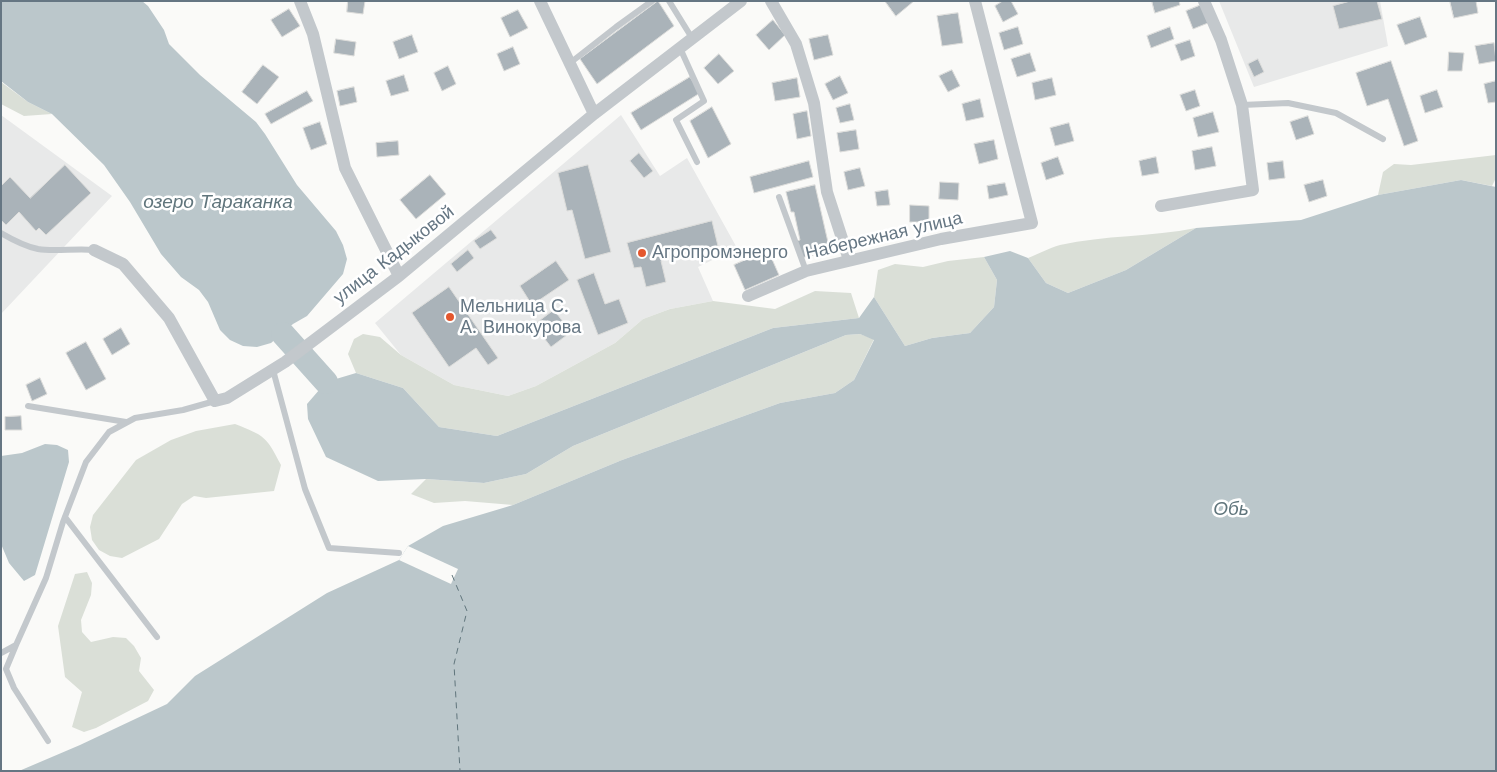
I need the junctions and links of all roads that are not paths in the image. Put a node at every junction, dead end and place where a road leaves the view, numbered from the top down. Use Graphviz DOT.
graph roads {
  1 [pos="300,1"];
  2 [pos="540,1"];
  3 [pos="652,1"];
  4 [pos="668,1"];
  5 [pos="771,1"];
  6 [pos="975,1"];
  7 [pos="1204,1"];
  8 [pos="736,3"];
  9 [pos="692,38"];
  10 [pos="680,48"];
  11 [pos="570,64"];
  12 [pos="1242,105"];
  13 [pos="594,114"];
  14 [pos="1383,139"];
  15 [pos="697,162"];
  16 [pos="779,197"];
  17 [pos="1161,206"];
  18 [pos="1,233"];
  19 [pos="94,250"];
  20 [pos="849,260"];
  21 [pos="806,272"];
  22 [pos="399,276"];
  23 [pos="748,296"];
  24 [pos="273,370"];
  25 [pos="215,401"];
  26 [pos="28,406"];
  27 [pos="126,422"];
  28 [pos="65,516"];
  29 [pos="399,553"];
  30 [pos="157,637"];
  31 [pos="16,645"];
  32 [pos="1,653"];
  33 [pos="48,742"];
  1 -- 22 [label="street"];
  2 -- 11 [label="street"];
  3 -- 11 [label="lane"];
  4 -- 9 [label="lane"];
  5 -- 20 [label="street"];
  6 -- 20 [label="street, Набережная улица"];
  7 -- 12 [label="street"];
  8 -- 9 [label="street, улица Кадыковой"];
  9 -- 10 [label="street, улица Кадыковой"];
  10 -- 13 [label="street, улица Кадыковой"];
  10 -- 15 [label="lane"];
  11 -- 13 [label="street"];
  12 -- 14 [label="lane"];
  12 -- 17 [label="street"];
  13 -- 22 [label="street, улица Кадыковой"];
  16 -- 21 [label="lane"];
  18 -- 19 [label="lane"];
  19 -- 25 [label="street"];
  20 -- 21 [label="street, Набережная улица"];
  21 -- 23 [label="street, Набережная улица"];
  22 -- 24 [label="street, улица Кадыковой"];
  24 -- 25 [label="street, улица Кадыковой"];
  24 -- 29 [label="lane"];
  25 -- 27 [label="lane"];
  26 -- 27 [label="lane"];
  27 -- 28 [label="lane"];
  28 -- 30 [label="lane"];
  28 -- 31 [label="lane"];
  31 -- 32 [label="lane"];
  31 -- 33 [label="lane"];
}
